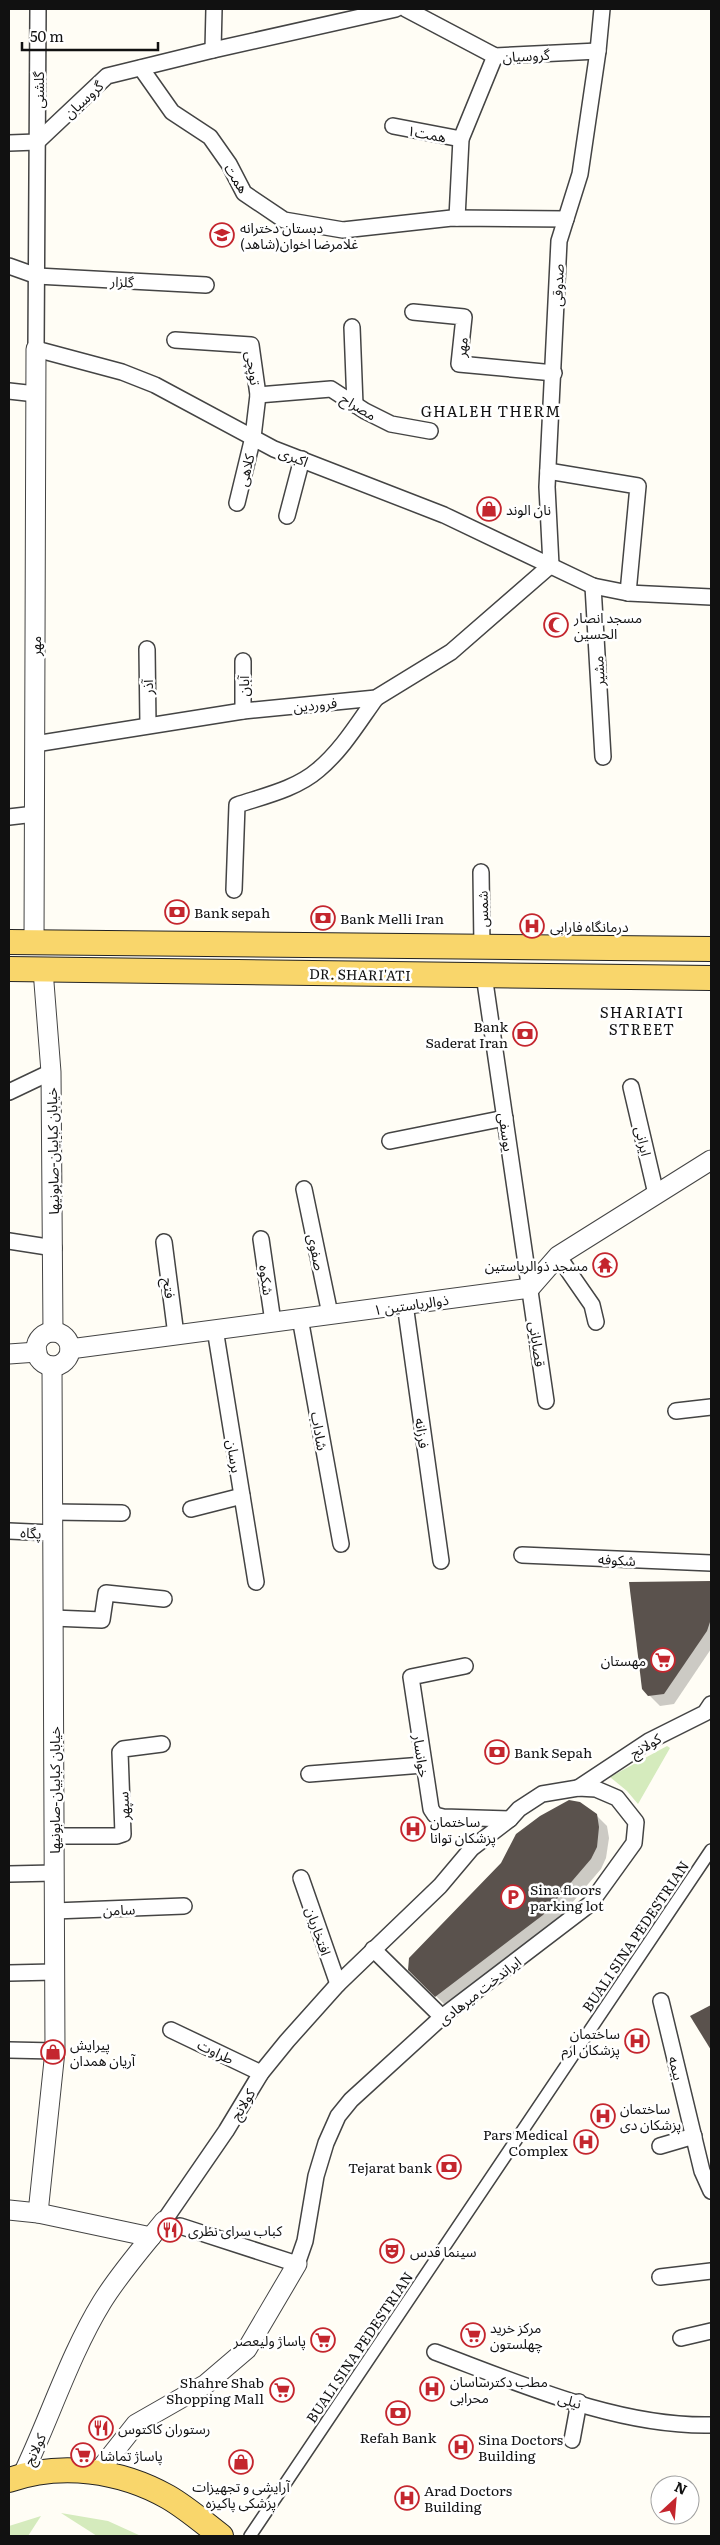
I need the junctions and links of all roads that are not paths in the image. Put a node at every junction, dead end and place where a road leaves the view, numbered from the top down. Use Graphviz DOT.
graph roads {
  1 [pos="38,9"];
  2 [pos="214,9"];
  3 [pos="396,9"];
  4 [pos="406,9"];
  5 [pos="602,9"];
  6 [pos="213,50"];
  7 [pos="598,51"];
  8 [pos="495,56"];
  9 [pos="141,68"];
  10 [pos="393,126"];
  11 [pos="461,139"];
  12 [pos="37,142"];
  13 [pos="9,143"];
  14 [pos="457,218"];
  15 [pos="566,219"];
  16 [pos="9,266"];
  17 [pos="37,276"];
  18 [pos="206,285"];
  19 [pos="413,312"];
  20 [pos="352,327"];
  21 [pos="175,340"];
  22 [pos="36,349"];
  23 [pos="554,373"];
  24 [pos="9,391"];
  25 [pos="36,394"];
  26 [pos="258,395"];
  27 [pos="356,406"];
  28 [pos="430,431"];
  29 [pos="253,437"];
  30 [pos="302,459"];
  31 [pos="548,471"];
  32 [pos="237,504"];
  33 [pos="287,516"];
  34 [pos="552,565"];
  35 [pos="593,586"];
  36 [pos="628,593"];
  37 [pos="711,597"];
  38 [pos="147,649"];
  39 [pos="244,661"];
  40 [pos="376,698"];
  41 [pos="243,711"];
  42 [pos="148,725"];
  43 [pos="35,744"];
  44 [pos="603,757"];
  45 [pos="35,814"];
  46 [pos="9,817"];
  47 [pos="481,872"];
  48 [pos="234,890"];
  49 [pos="9,942"];
  50 [pos="34,942"];
  51 [pos="482,947"];
  52 [pos="711,949"];
  53 [pos="9,970"];
  54 [pos="43,970"];
  55 [pos="484,975"];
  56 [pos="711,978"];
  57 [pos="50,1072"];
  58 [pos="631,1087"];
  59 [pos="9,1092"];
  60 [pos="505,1118"];
  61 [pos="390,1141"];
  62 [pos="711,1160"];
  63 [pos="304,1189"];
  64 [pos="656,1194"];
  65 [pos="261,1239"];
  66 [pos="9,1241"];
  67 [pos="164,1242"];
  68 [pos="54,1248"];
  69 [pos="558,1256"];
  70 [pos="530,1288"];
  71 [pos="405,1304"];
  72 [pos="330,1314"];
  73 [pos="300,1318"];
  74 [pos="273,1322"];
  75 [pos="596,1322"];
  76 [pos="215,1329"];
  77 [pos="53,1332"];
  78 [pos="176,1335"];
  79 [pos="70,1349"];
  80 [pos="37,1352"];
  81 [pos="9,1354"];
  82 [pos="52,1366"];
  83 [pos="546,1401"];
  84 [pos="711,1407"];
  85 [pos="676,1411"];
  86 [pos="242,1496"];
  87 [pos="191,1509"];
  88 [pos="53,1512"];
  89 [pos="122,1513"];
  90 [pos="9,1531"];
  91 [pos="53,1533"];
  92 [pos="341,1544"];
  93 [pos="522,1555"];
  94 [pos="440,1561"];
  95 [pos="711,1563"];
  96 [pos="256,1582"];
  97 [pos="164,1599"];
  98 [pos="53,1618"];
  99 [pos="465,1666"];
  100 [pos="708,1709"];
  101 [pos="162,1744"];
  102 [pos="423,1765"];
  103 [pos="309,1774"];
  104 [pos="578,1788"];
  105 [pos="542,1794"];
  106 [pos="510,1819"];
  107 [pos="55,1836"];
  108 [pos="711,1850"];
  109 [pos="54,1873"];
  110 [pos="9,1874"];
  111 [pos="301,1878"];
  112 [pos="184,1906"];
  113 [pos="54,1911"];
  114 [pos="373,1949"];
  115 [pos="54,1972"];
  116 [pos="9,1973"];
  117 [pos="338,1984"];
  118 [pos="661,2001"];
  119 [pos="442,2017"];
  120 [pos="171,2030"];
  121 [pos="9,2050"];
  122 [pos="55,2051"];
  123 [pos="261,2073"];
  124 [pos="694,2136"];
  125 [pos="660,2146"];
  126 [pos="711,2191"];
  127 [pos="9,2210"];
  128 [pos="38,2213"];
  129 [pos="172,2223"];
  130 [pos="151,2237"];
  131 [pos="297,2264"];
  132 [pos="711,2271"];
  133 [pos="660,2277"];
  134 [pos="711,2331"];
  135 [pos="681,2338"];
  136 [pos="435,2352"];
  137 [pos="579,2402"];
  138 [pos="711,2425"];
  139 [pos="572,2440"];
  140 [pos="98,2472"];
  141 [pos="15,2478"];
  142 [pos="220,2536"];
  143 [pos="250,2536"];
  1 -- 12 [label="street, گلشنی"];
  2 -- 6 [label="street"];
  3 -- 6 [label="street, گروسیان"];
  4 -- 8 [label="street, گروسیان"];
  5 -- 7 [label="street, صدوقی"];
  6 -- 9 [label="street, گروسیان"];
  7 -- 8 [label="street, گروسیان"];
  7 -- 15 [label="street, صدوقی"];
  8 -- 11 [label="street"];
  9 -- 12 [label="street, گروسیان"];
  9 -- 14 [label="street, همت"];
  10 -- 11 [label="street, همت۱"];
  11 -- 14 [label="street"];
  12 -- 13 [label="street"];
  12 -- 17 [label="street"];
  14 -- 15 [label="street, همت"];
  15 -- 23 [label="street, صدوقی"];
  16 -- 17 [label="street, گلزار"];
  17 -- 18 [label="street, گلزار"];
  17 -- 22 [label="street"];
  19 -- 23 [label="street, مهر"];
  20 -- 27 [label="street"];
  21 -- 26 [label="street, توپچی"];
  22 -- 25 [label="street, مهر"];
  22 -- 29 [label="street, اکبری"];
  23 -- 31 [label="street, صدوقی"];
  24 -- 25 [label="street"];
  25 -- 43 [label="street, مهر"];
  26 -- 27 [label="street, مصراح"];
  26 -- 29 [label="street, توپچی"];
  27 -- 28 [label="street, مصراح"];
  29 -- 30 [label="street, اکبری"];
  29 -- 32 [label="street, کلاهی"];
  30 -- 33 [label="street"];
  30 -- 34 [label="street, اکبری"];
  31 -- 34 [label="street, صدوقی"];
  31 -- 36 [label="street"];
  34 -- 35 [label="street, اکبری"];
  34 -- 40 [label="street, فروردین"];
  35 -- 36 [label="street, اکبری"];
  35 -- 44 [label="street, مشیر"];
  36 -- 37 [label="street, اکبری"];
  38 -- 42 [label="street, آذر"];
  39 -- 41 [label="street, آبان"];
  40 -- 41 [label="street, فروردین"];
  40 -- 48 [label="street"];
  41 -- 42 [label="street, فروردین"];
  42 -- 43 [label="street, فروردین"];
  43 -- 45 [label="street, مهر"];
  45 -- 46 [label="street"];
  45 -- 50 [label="street, مهر"];
  47 -- 51 [label="street, شمس"];
  49 -- 50 [label="main road, DR. SHARI'ATI"];
  50 -- 51 [label="main road, DR. SHARI'ATI"];
  51 -- 52 [label="main road, DR. SHARI'ATI"];
  53 -- 54 [label="main road, DR. SHARI'ATI"];
  54 -- 55 [label="main road, DR. SHARI'ATI"];
  54 -- 57 [label="street, خیابان کبابیان-صابونیها"];
  55 -- 56 [label="main road, DR. SHARI'ATI"];
  55 -- 60 [label="street, یوسفی"];
  57 -- 59 [label="street"];
  57 -- 68 [label="street, خیابان کبابیان-صابونیها"];
  58 -- 64 [label="street, ایرانی"];
  60 -- 61 [label="street"];
  60 -- 70 [label="street, یوسفی"];
  62 -- 64 [label="street"];
  63 -- 72 [label="street, صفوی"];
  64 -- 69 [label="street"];
  65 -- 74 [label="street, شکوه"];
  66 -- 68 [label="street"];
  67 -- 78 [label="street, فتح"];
  68 -- 77 [label="street, خیابان کبابیان-صابونیها"];
  69 -- 70 [label="street"];
  69 -- 75 [label="street"];
  70 -- 71 [label="street, ذوالریاستین ۱"];
  70 -- 83 [label="street, قصابانی"];
  71 -- 72 [label="street, ذوالریاستین ۱"];
  71 -- 94 [label="street, فرزانه"];
  72 -- 73 [label="street, ذوالریاستین ۱"];
  73 -- 74 [label="street, ذوالریاستین ۱"];
  73 -- 92 [label="street, شاداب"];
  74 -- 76 [label="street, ذوالریاستین ۱"];
  76 -- 78 [label="street, ذوالریاستین ۱"];
  76 -- 86 [label="street, برسان"];
  77 -- 79 [label="street"];
  77 -- 80 [label="street"];
  78 -- 79 [label="street, ذوالریاستین ۱"];
  79 -- 82 [label="street"];
  80 -- 81 [label="street"];
  80 -- 82 [label="street"];
  82 -- 88 [label="street, خیابان کبابیان-صابونیها"];
  84 -- 85 [label="street"];
  86 -- 87 [label="street"];
  86 -- 96 [label="street, برسان"];
  88 -- 89 [label="street"];
  88 -- 91 [label="street, خیابان کبابیان-صابونیها"];
  90 -- 91 [label="street, پگاه"];
  91 -- 98 [label="street, خیابان کبابیان-صابونیها"];
  93 -- 95 [label="street, شکوفه"];
  97 -- 98 [label="street"];
  98 -- 107 [label="street, خیابان کبابیان-صابونیها"];
  99 -- 102 [label="street, خوانسار"];
  100 -- 104 [label="street, کولانج"];
  101 -- 107 [label="street, سپهر"];
  102 -- 103 [label="street"];
  102 -- 106 [label="street, خوانسار"];
  104 -- 105 [label="street, ایراندخت میرهادی"];
  104 -- 119 [label="street, ایراندخت میرهادی"];
  105 -- 106 [label="street, کولانج"];
  106 -- 114 [label="street, کولانج"];
  107 -- 109 [label="street, خیابان کبابیان-صابونیها"];
  108 -- 143 [label="street, BUALI SINA PEDESTRIAN"];
  109 -- 110 [label="street"];
  109 -- 113 [label="street, خیابان کبابیان-صابونیها"];
  111 -- 117 [label="street, افتخاریان"];
  112 -- 113 [label="street, سامن"];
  113 -- 115 [label="street, خیابان کبابیان-صابونیها"];
  114 -- 117 [label="street, کولانج"];
  114 -- 119 [label="street"];
  115 -- 116 [label="street"];
  115 -- 122 [label="street, خیابان کبابیان-صابونیها"];
  117 -- 123 [label="street, کولانج"];
  118 -- 124 [label="street, بیمه"];
  119 -- 131 [label="street, ایراندخت میرهادی"];
  120 -- 123 [label="street, طراوت"];
  121 -- 122 [label="street"];
  122 -- 128 [label="street, خیابان کبابیان-صابونیها"];
  123 -- 129 [label="street, کولانج"];
  124 -- 125 [label="street"];
  124 -- 126 [label="street, بیمه"];
  127 -- 128 [label="street"];
  128 -- 130 [label="street"];
  129 -- 130 [label="street, کولانج"];
  129 -- 131 [label="street"];
  130 -- 141 [label="street, کولانج"];
  131 -- 140 [label="street"];
  132 -- 133 [label="street"];
  134 -- 135 [label="street"];
  136 -- 137 [label="street, نیلی"];
  137 -- 138 [label="street, نیلی"];
  137 -- 139 [label="street"];
  140 -- 141 [label="main road"];
  140 -- 142 [label="main road"];
}
